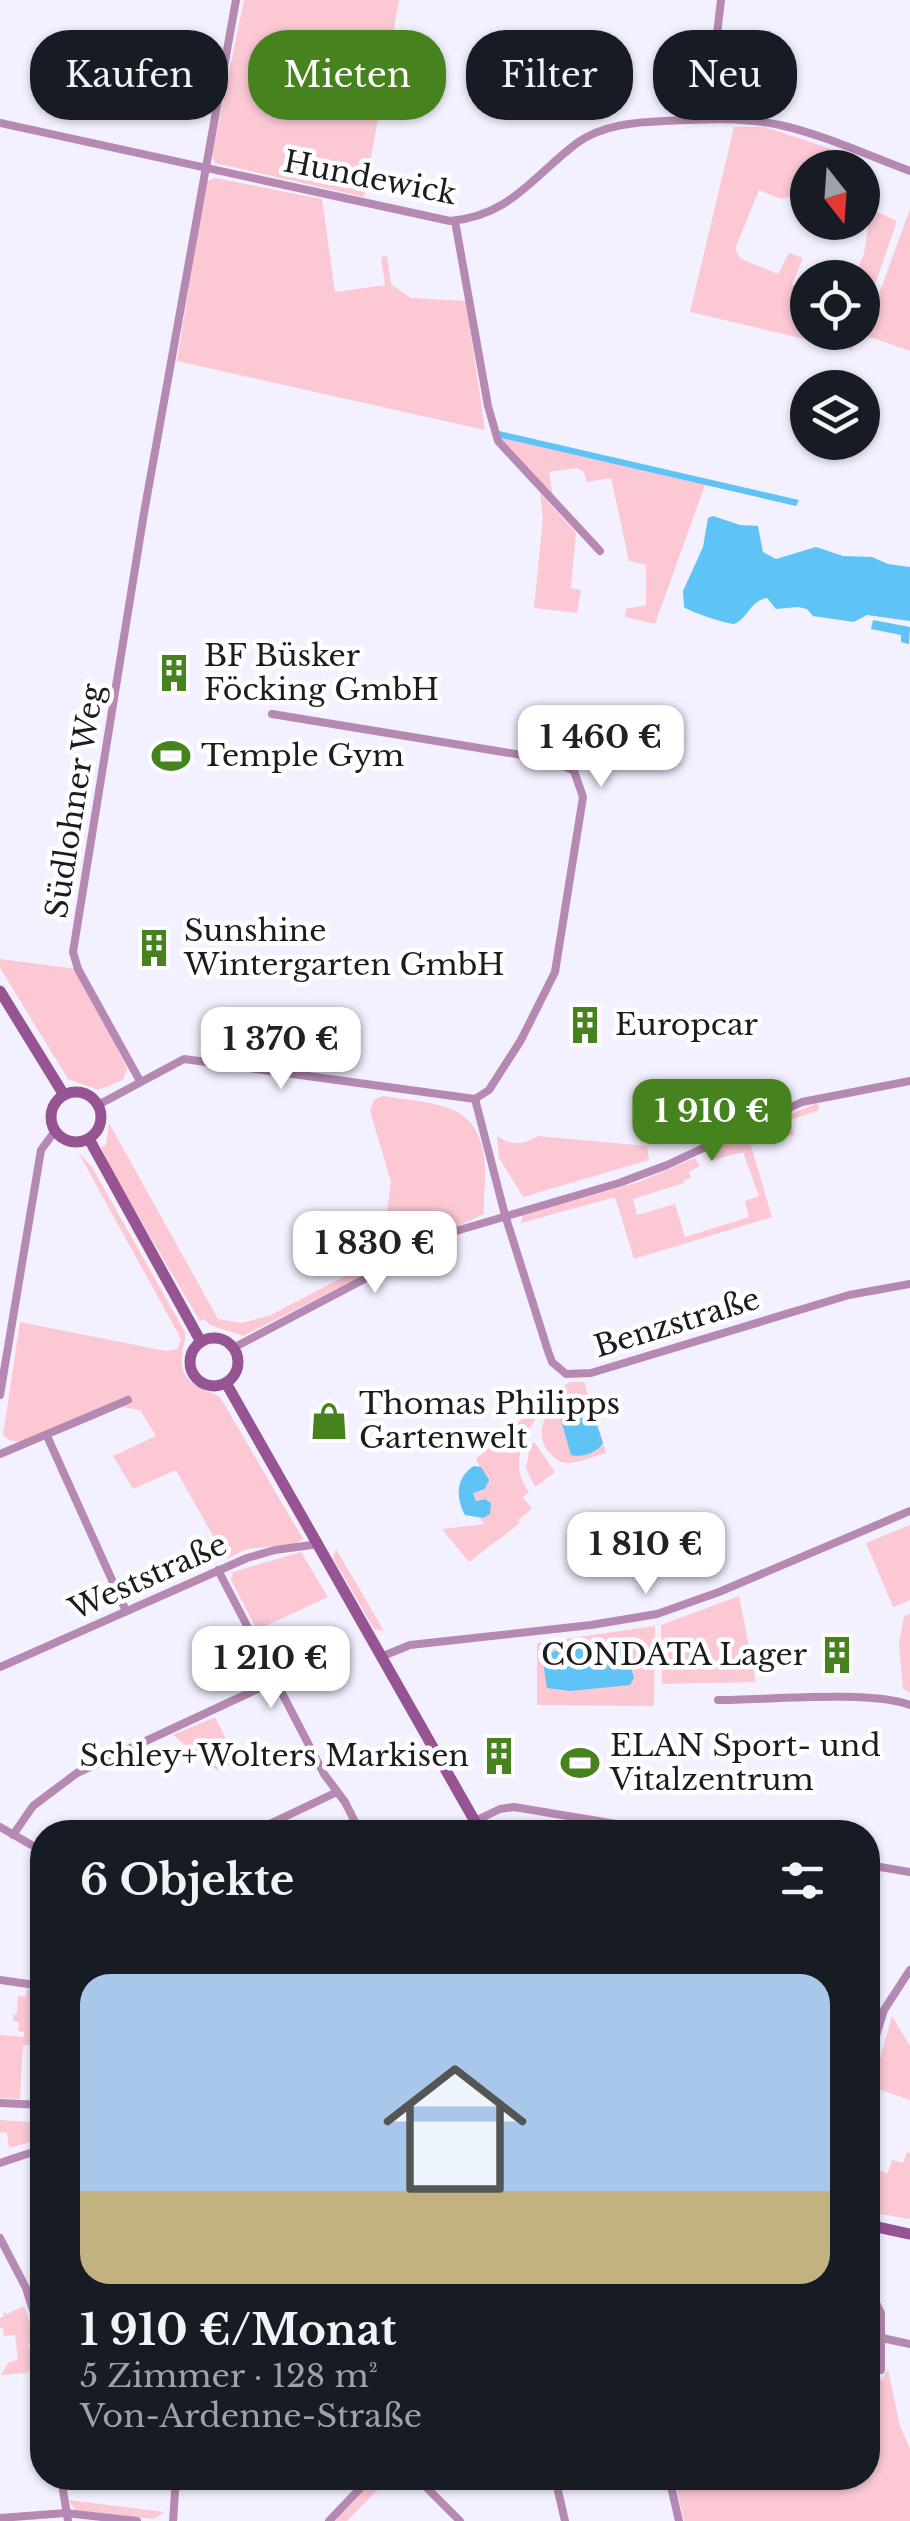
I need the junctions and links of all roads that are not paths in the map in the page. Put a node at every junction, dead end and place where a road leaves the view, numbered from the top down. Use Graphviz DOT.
graph roads {
  1 [pos="236,0"];
  2 [pos="721,0"];
  3 [pos="717,30"];
  4 [pos="688,120"];
  5 [pos="724,120"];
  6 [pos="0,123"];
  7 [pos="204,168"];
  8 [pos="910,171"];
  9 [pos="455,220"];
  10 [pos="600,551"];
  11 [pos="272,714"];
  12 [pos="0,991"];
  13 [pos="910,1080"];
  14 [pos="140,1081"];
  15 [pos="64,1095"];
  16 [pos="475,1100"];
  17 [pos="98,1105"];
  18 [pos="55,1131"];
  19 [pos="89,1139"];
  20 [pos="505,1215"];
  21 [pos="910,1284"];
  22 [pos="202,1342"];
  23 [pos="233,1348"];
  24 [pos="226,1382"];
  25 [pos="0,1395"];
  26 [pos="128,1400"];
  27 [pos="47,1436"];
  28 [pos="0,1454"];
  29 [pos="910,1511"];
  30 [pos="318,1544"];
  31 [pos="218,1570"];
  32 [pos="126,1611"];
  33 [pos="382,1656"];
  34 [pos="0,1667"];
  35 [pos="277,1680"];
  36 [pos="718,1700"];
  37 [pos="910,1706"];
  38 [pos="337,1792"];
  39 [pos="278,1820"];
  40 [pos="353,1820"];
  41 [pos="474,1820"];
  42 [pos="487,1820"];
  43 [pos="592,1820"];
  44 [pos="0,1827"];
  45 [pos="13,1834"];
  46 [pos="30,1844"];
  47 [pos="880,1867"];
  48 [pos="910,1872"];
  49 [pos="910,1970"];
  50 [pos="0,1980"];
  51 [pos="30,1984"];
  52 [pos="880,2023"];
  53 [pos="0,2102"];
  54 [pos="30,2104"];
  55 [pos="30,2153"];
  56 [pos="0,2163"];
  57 [pos="880,2228"];
  58 [pos="910,2234"];
  59 [pos="0,2238"];
  60 [pos="30,2301"];
  61 [pos="880,2310"];
  62 [pos="882,2338"];
  63 [pos="910,2344"];
  64 [pos="882,2370"];
  65 [pos="64,2490"];
  66 [pos="175,2490"];
  67 [pos="359,2490"];
  68 [pos="429,2490"];
  69 [pos="558,2490"];
  70 [pos="671,2490"];
  71 [pos="67,2517"];
  72 [pos="0,2518"];
  73 [pos="137,2521"];
  74 [pos="173,2521"];
  75 [pos="329,2521"];
  76 [pos="460,2521"];
  77 [pos="564,2521"];
  78 [pos="679,2521"];
  1 -- 7 [label="street, Südlohner Weg"];
  2 -- 3 [label="street"];
  4 -- 9 [label="street, Hundewick"];
  5 -- 8 [label="street, Hundewick"];
  6 -- 7 [label="street, Hundewick"];
  7 -- 9 [label="street, Hundewick"];
  7 -- 14 [label="street, Südlohner Weg"];
  9 -- 10 [label="street"];
  11 -- 16 [label="street"];
  12 -- 15 [label="street"];
  13 -- 20 [label="street"];
  14 -- 16 [label="street"];
  14 -- 17 [label="street"];
  15 -- 17 [label="street"];
  15 -- 18 [label="street"];
  16 -- 20 [label="street"];
  17 -- 19 [label="street"];
  18 -- 19 [label="street"];
  18 -- 25 [label="street"];
  19 -- 22 [label="street"];
  20 -- 21 [label="street, Benzstraße"];
  20 -- 23 [label="street"];
  22 -- 23 [label="street"];
  22 -- 24 [label="street"];
  23 -- 24 [label="street"];
  24 -- 30 [label="street"];
  26 -- 27 [label="street"];
  27 -- 28 [label="street"];
  27 -- 32 [label="street"];
  29 -- 33 [label="street"];
  30 -- 31 [label="street, Weststraße"];
  30 -- 33 [label="street"];
  31 -- 32 [label="street, Weststraße"];
  31 -- 35 [label="street"];
  32 -- 34 [label="street, Weststraße"];
  33 -- 41 [label="street"];
  35 -- 38 [label="street"];
  35 -- 45 [label="street"];
  36 -- 37 [label="street"];
  38 -- 39 [label="street"];
  38 -- 40 [label="street"];
  42 -- 43 [label="street"];
  44 -- 45 [label="street"];
  45 -- 46 [label="street"];
  47 -- 48 [label="street"];
  49 -- 52 [label="street"];
  50 -- 51 [label="street"];
  53 -- 54 [label="street"];
  55 -- 56 [label="street"];
  57 -- 58 [label="street"];
  59 -- 60 [label="street"];
  61 -- 62 [label="street"];
  62 -- 63 [label="street"];
  62 -- 64 [label="street"];
  65 -- 71 [label="street"];
  66 -- 74 [label="street"];
  67 -- 75 [label="street"];
  68 -- 76 [label="street"];
  69 -- 77 [label="street"];
  70 -- 78 [label="street"];
  71 -- 72 [label="street"];
  71 -- 73 [label="street"];
}
